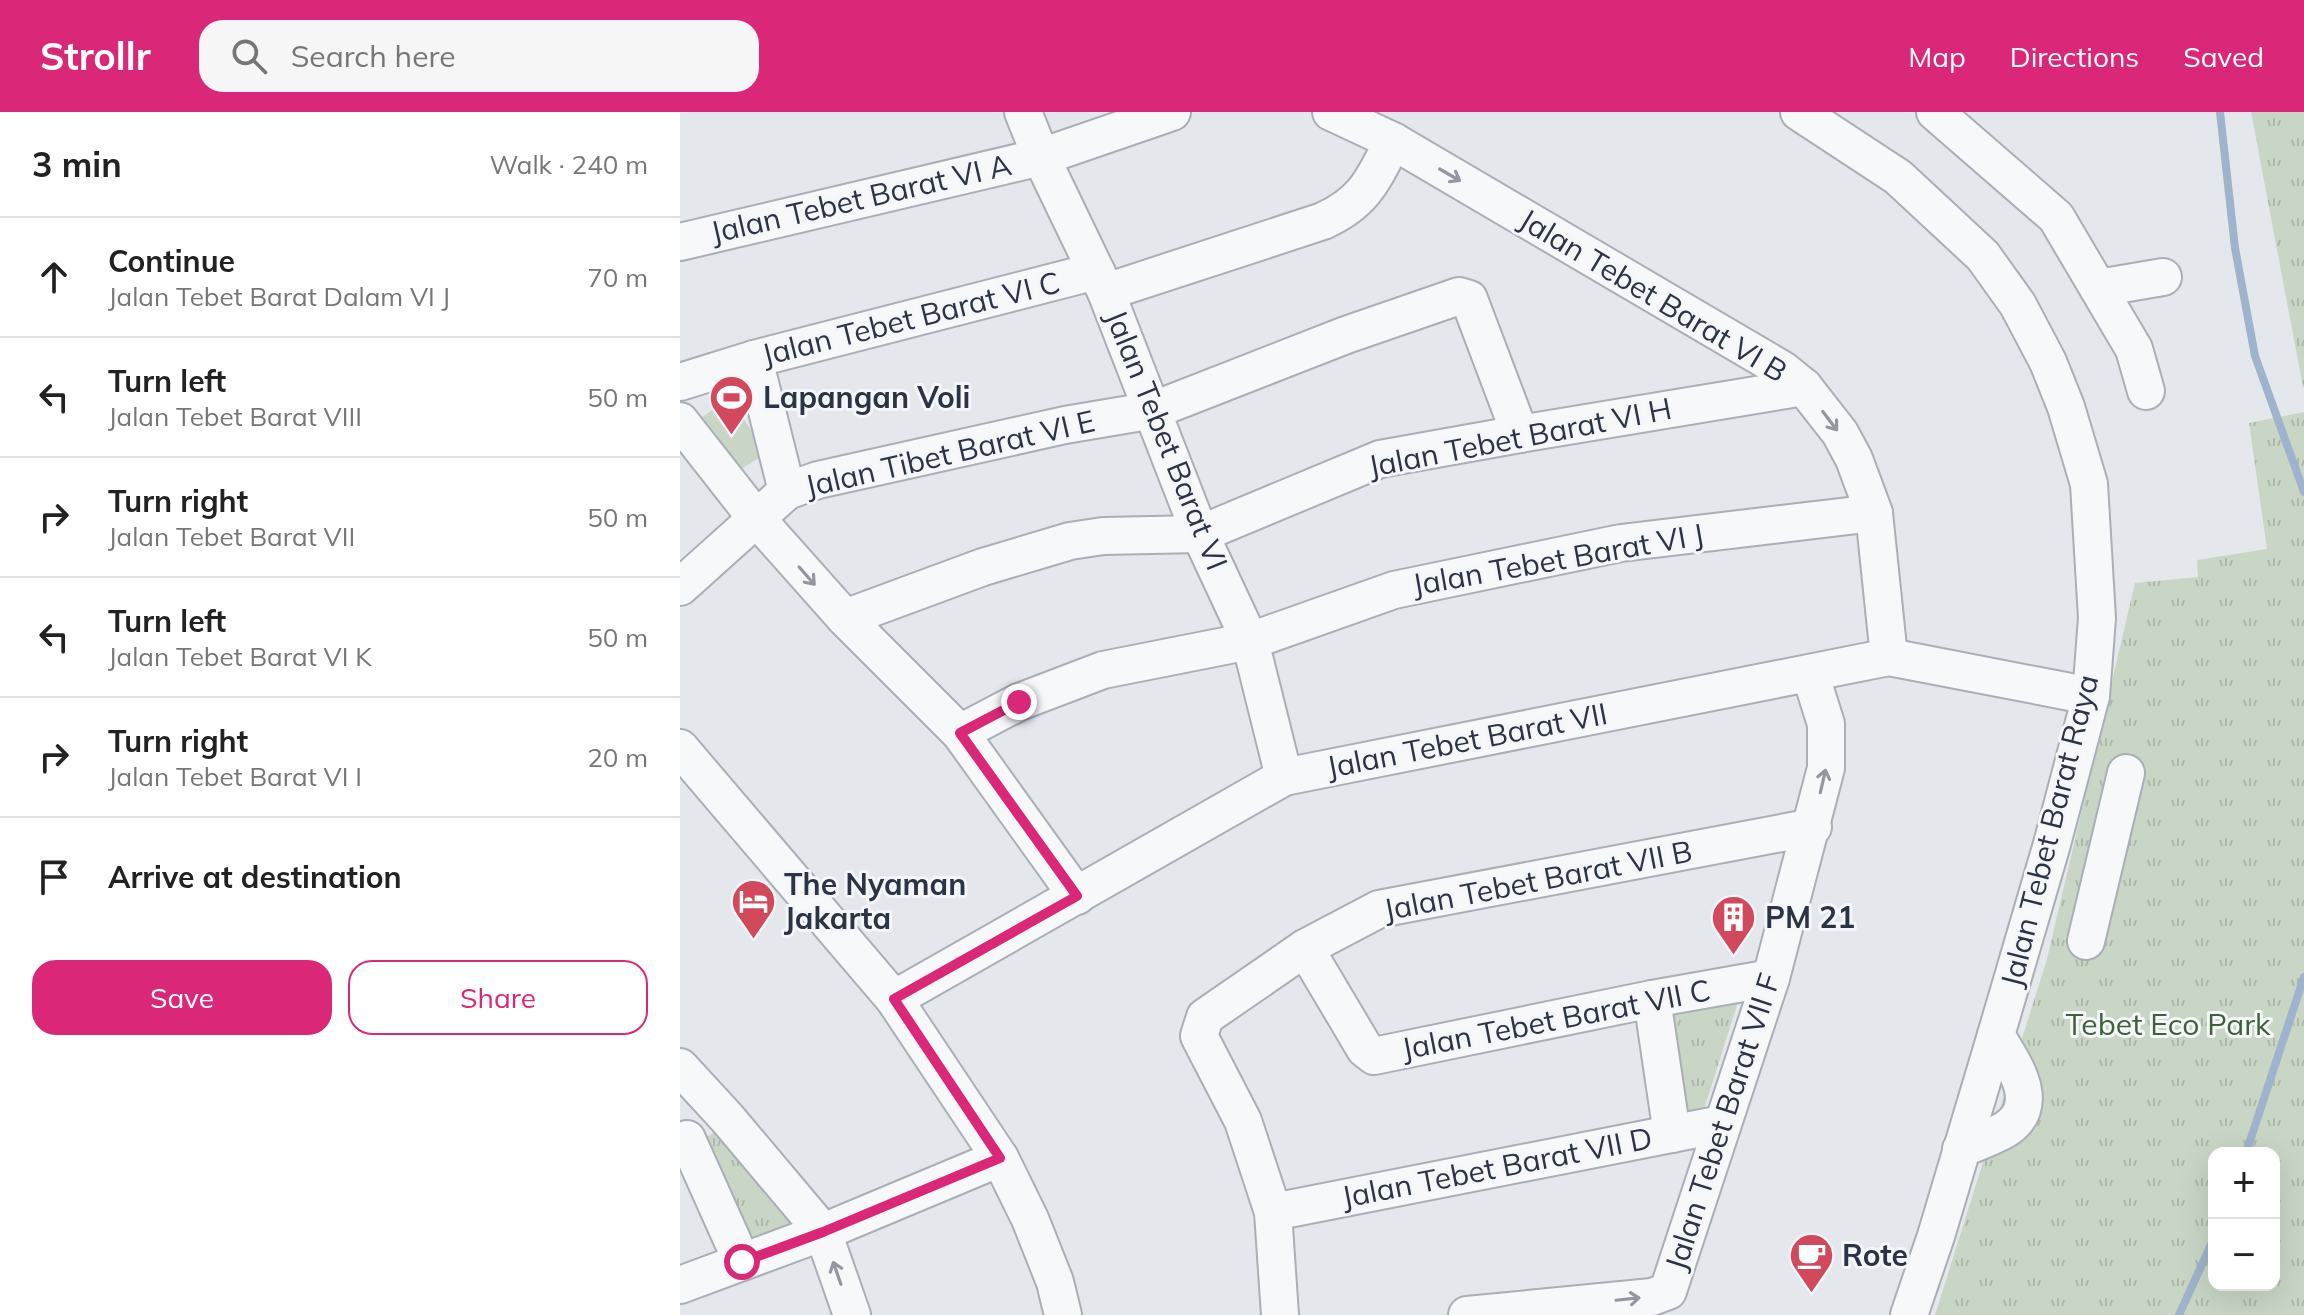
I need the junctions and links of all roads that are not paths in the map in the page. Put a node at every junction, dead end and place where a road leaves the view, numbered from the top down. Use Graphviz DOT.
graph roads {
  1 [pos="1023,112"];
  2 [pos="1331,112"];
  3 [pos="1799,112"];
  4 [pos="1935,112"];
  5 [pos="1168,113"];
  6 [pos="1393,141"];
  7 [pos="1041,157"];
  8 [pos="680,242"];
  9 [pos="2163,277"];
  10 [pos="1101,281"];
  11 [pos="2098,288"];
  12 [pos="754,359"];
  13 [pos="680,382"];
  14 [pos="1804,387"];
  15 [pos="2146,391"];
  16 [pos="1154,410"];
  17 [pos="680,421"];
  18 [pos="1520,434"];
  19 [pos="787,491"];
  20 [pos="1874,513"];
  21 [pos="756,518"];
  22 [pos="1200,534"];
  23 [pos="680,587"];
  24 [pos="845,618"];
  25 [pos="1250,641"];
  26 [pos="1889,657"];
  27 [pos="1810,673"];
  28 [pos="2091,696"];
  29 [pos="960,733"];
  30 [pos="680,748"];
  31 [pos="2126,773"];
  32 [pos="1284,777"];
  33 [pos="1813,827"];
  34 [pos="2052,844"];
  35 [pos="2105,857"];
  36 [pos="1077,896"];
  37 [pos="2086,941"];
  38 [pos="1305,948"];
  39 [pos="1771,978"];
  40 [pos="894,999"];
  41 [pos="1652,999"];
  42 [pos="680,1067"];
  43 [pos="727,1118"];
  44 [pos="1722,1124"];
  45 [pos="1672,1134"];
  46 [pos="683,1140"];
  47 [pos="1000,1158"];
  48 [pos="1273,1212"];
  49 [pos="823,1232"];
  50 [pos="742,1262"];
  51 [pos="680,1285"];
  52 [pos="852,1315"];
  53 [pos="1063,1315"];
  54 [pos="1280,1315"];
  55 [pos="1467,1315"];
  56 [pos="1909,1315"];
  1 -- 7 [label="street, Jalan Tebet Barat VI"];
  2 -- 6 [label="street, Jalan Tebet Barat VI B"];
  3 -- 28 [label="street, Jalan Tebet Barat Raya"];
  4 -- 11 [label="street"];
  5 -- 7 [label="street"];
  6 -- 10 [label="street, Jalan Tebet Barat VI C"];
  6 -- 14 [label="street, Jalan Tebet Barat VI B, one-way"];
  7 -- 8 [label="street, Jalan Tebet Barat VI A"];
  7 -- 10 [label="street, Jalan Tebet Barat VI"];
  9 -- 11 [label="street"];
  10 -- 12 [label="street, Jalan Tebet Barat VI C"];
  10 -- 16 [label="street, Jalan Tebet Barat VI"];
  11 -- 15 [label="street"];
  12 -- 13 [label="street, Jalan Tebet Barat VI C"];
  12 -- 19 [label="street"];
  14 -- 18 [label="street, Jalan Tebet Barat VI H"];
  14 -- 20 [label="street, Jalan Tebet Barat VI B, one-way"];
  16 -- 18 [label="street, Jalan Tibet Barat VI E"];
  16 -- 19 [label="street, Jalan Tibet Barat VI E"];
  16 -- 22 [label="street, Jalan Tebet Barat VI"];
  17 -- 21 [label="street"];
  18 -- 22 [label="street, Jalan Tebet Barat VI H"];
  19 -- 21 [label="street, Jalan Tibet Barat VI E"];
  20 -- 25 [label="street, Jalan Tebet Barat VI J"];
  20 -- 26 [label="street, Jalan Tebet Barat VI B"];
  21 -- 23 [label="street, Jalan Tibet Barat VI E"];
  21 -- 24 [label="street, one-way"];
  22 -- 24 [label="street"];
  22 -- 25 [label="street, Jalan Tebet Barat VI"];
  24 -- 29 [label="street"];
  25 -- 29 [label="street, Jalan Tebet Barat VI J"];
  25 -- 32 [label="street, Jalan Tebet Barat VI"];
  26 -- 27 [label="street, Jalan Tebet Barat VII"];
  26 -- 28 [label="street, Jalan Tebet Barat VII"];
  27 -- 32 [label="street, Jalan Tebet Barat VII"];
  33 -- 27 [label="street, Jalan Tebet Barat VII F, one-way"];
  28 -- 34 [label="street, Jalan Tebet Barat Raya"];
  29 -- 36 [label="street"];
  30 -- 40 [label="street"];
  31 -- 35 [label="street"];
  32 -- 36 [label="street, Jalan Tebet Barat VII"];
  33 -- 38 [label="street, Jalan Tebet Barat VII B"];
  33 -- 39 [label="street, Jalan Tebet Barat VII F"];
  34 -- 35 [label="street"];
  34 -- 56 [label="street, Jalan Tebet Barat Raya"];
  35 -- 37 [label="street"];
  36 -- 40 [label="street, Jalan Tebet Barat VII"];
  38 -- 41 [label="street, Jalan Tebet Barat VII C"];
  38 -- 48 [label="street, Jalan Tebet Barat VII B"];
  39 -- 41 [label="street, Jalan Tebet Barat VII C"];
  39 -- 44 [label="street, Jalan Tebet Barat VII F"];
  40 -- 47 [label="street"];
  41 -- 45 [label="street"];
  42 -- 43 [label="street"];
  43 -- 46 [label="street"];
  43 -- 49 [label="street"];
  44 -- 45 [label="street, Jalan Tebet Barat VII D"];
  55 -- 44 [label="street, Jalan Tebet Barat VII F, one-way"];
  45 -- 48 [label="street, Jalan Tebet Barat VII D"];
  46 -- 50 [label="street"];
  47 -- 49 [label="street"];
  47 -- 53 [label="street"];
  48 -- 54 [label="street"];
  49 -- 50 [label="street"];
  52 -- 49 [label="street, one-way"];
  50 -- 51 [label="street"];
}
